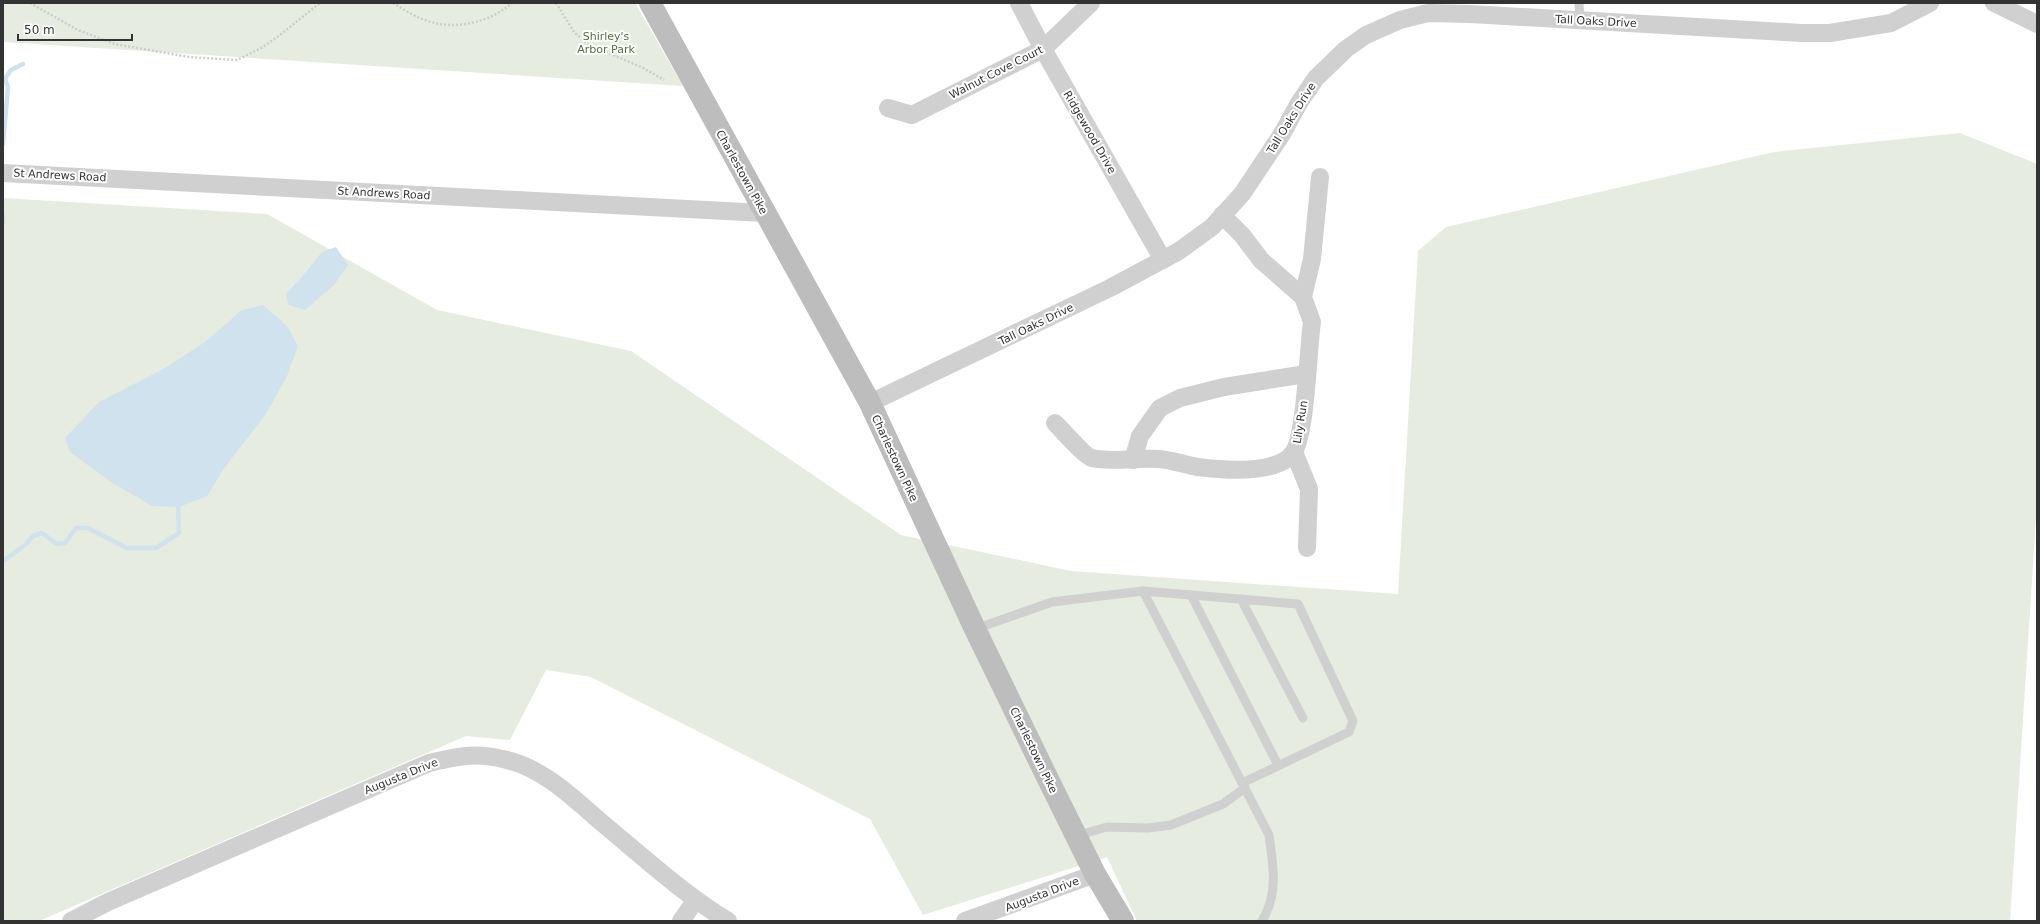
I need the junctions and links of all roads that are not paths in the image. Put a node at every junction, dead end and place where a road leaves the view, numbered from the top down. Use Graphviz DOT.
graph roads {
  1 [pos="650,3"];
  2 [pos="1019,3"];
  3 [pos="1091,3"];
  4 [pos="1930,3"];
  5 [pos="1994,3"];
  6 [pos="1580,11"];
  7 [pos="2037,24"];
  8 [pos="1043,49"];
  9 [pos="888,108"];
  10 [pos="3,173"];
  11 [pos="1320,177"];
  12 [pos="764,213"];
  13 [pos="1222,216"];
  14 [pos="1163,260"];
  15 [pos="1303,297"];
  16 [pos="1306,374"];
  17 [pos="870,403"];
  18 [pos="1055,423"];
  19 [pos="1294,452"];
  20 [pos="1133,460"];
  21 [pos="1307,548"];
  22 [pos="1143,591"];
  23 [pos="1191,595"];
  24 [pos="1241,599"];
  25 [pos="975,629"];
  26 [pos="1303,718"];
  27 [pos="1278,765"];
  28 [pos="1244,785"];
  29 [pos="1076,836"];
  30 [pos="1095,874"];
  31 [pos="695,901"];
  32 [pos="71,921"];
  33 [pos="681,921"];
  34 [pos="728,921"];
  35 [pos="965,921"];
  36 [pos="1123,921"];
  37 [pos="1262,921"];
  1 -- 12 [label="street, Charlestown Pike"];
  2 -- 8 [label="street, Ridgewood Drive"];
  3 -- 8 [label="street, Walnut Cove Court"];
  4 -- 6 [label="street, Tall Oaks Drive"];
  5 -- 7 [label="street"];
  6 -- 13 [label="street, Tall Oaks Drive"];
  8 -- 9 [label="street, Walnut Cove Court"];
  8 -- 14 [label="street, Ridgewood Drive"];
  10 -- 12 [label="street, St Andrews Road"];
  11 -- 15 [label="street"];
  12 -- 17 [label="street, Charlestown Pike"];
  13 -- 14 [label="street, Tall Oaks Drive"];
  13 -- 15 [label="street, Lily Run"];
  14 -- 17 [label="street, Tall Oaks Drive"];
  15 -- 16 [label="street, Lily Run"];
  16 -- 19 [label="street, Lily Run"];
  16 -- 20 [label="street"];
  17 -- 25 [label="street, Charlestown Pike"];
  18 -- 20 [label="street, Lily Run"];
  19 -- 20 [label="street, Lily Run"];
  19 -- 21 [label="street"];
  22 -- 23 [label="lane"];
  22 -- 25 [label="lane"];
  22 -- 28 [label="lane"];
  23 -- 24 [label="lane"];
  23 -- 27 [label="lane"];
  24 -- 26 [label="lane"];
  24 -- 27 [label="lane"];
  25 -- 29 [label="street, Charlestown Pike"];
  27 -- 28 [label="lane"];
  28 -- 29 [label="lane"];
  28 -- 37 [label="lane"];
  29 -- 30 [label="street, Charlestown Pike"];
  30 -- 35 [label="street, Augusta Drive"];
  30 -- 36 [label="street, Charlestown Pike"];
  31 -- 32 [label="street, Augusta Drive"];
  31 -- 33 [label="street"];
  31 -- 34 [label="street, Augusta Drive"];
}
